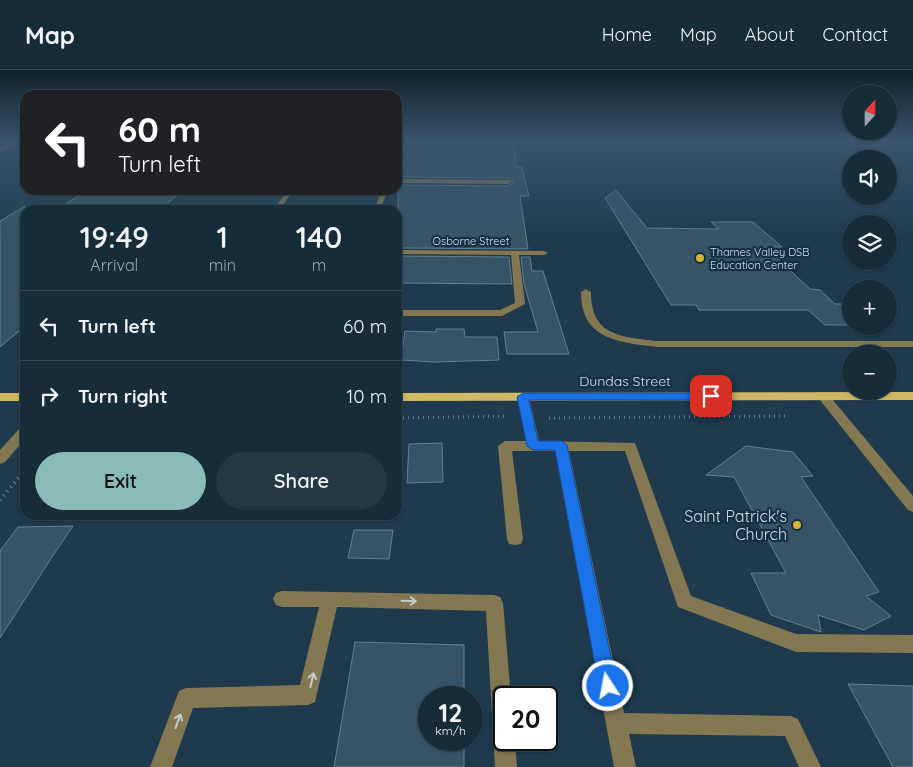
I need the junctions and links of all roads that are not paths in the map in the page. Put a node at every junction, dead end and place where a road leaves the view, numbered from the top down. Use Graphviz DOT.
graph roads {
  1 [pos="402,181"];
  2 [pos="508,182"];
  3 [pos="402,252"];
  4 [pos="515,253"];
  5 [pos="544,253"];
  6 [pos="586,292"];
  7 [pos="402,313"];
  8 [pos="913,344"];
  9 [pos="823,396"];
  10 [pos="913,396"];
  11 [pos="0,397"];
  12 [pos="20,397"];
  13 [pos="402,397"];
  14 [pos="523,397"];
  15 [pos="20,437"];
  16 [pos="561,445"];
  17 [pos="533,446"];
  18 [pos="0,459"];
  19 [pos="913,506"];
  20 [pos="515,539"];
  21 [pos="282,599"];
  22 [pos="330,599"];
  23 [pos="913,644"];
  24 [pos="615,722"];
  25 [pos="161,767"];
  26 [pos="506,767"];
  27 [pos="625,767"];
  28 [pos="810,767"];
  1 -- 2 [label="street"];
  3 -- 4 [label="street, Osborne Street"];
  4 -- 5 [label="street, Osborne Street"];
  4 -- 7 [label="street"];
  6 -- 8 [label="street"];
  9 -- 10 [label="main road, Dundas Street"];
  9 -- 14 [label="main road, Dundas Street"];
  9 -- 19 [label="street"];
  11 -- 12 [label="main road"];
  13 -- 14 [label="main road, Dundas Street"];
  14 -- 17 [label="street"];
  15 -- 18 [label="street"];
  16 -- 17 [label="street"];
  16 -- 23 [label="street"];
  16 -- 24 [label="street"];
  17 -- 20 [label="street"];
  21 -- 22 [label="street"];
  25 -- 22 [label="street, one-way"];
  22 -- 26 [label="street, one-way"];
  24 -- 27 [label="street"];
  24 -- 28 [label="street"];
}
